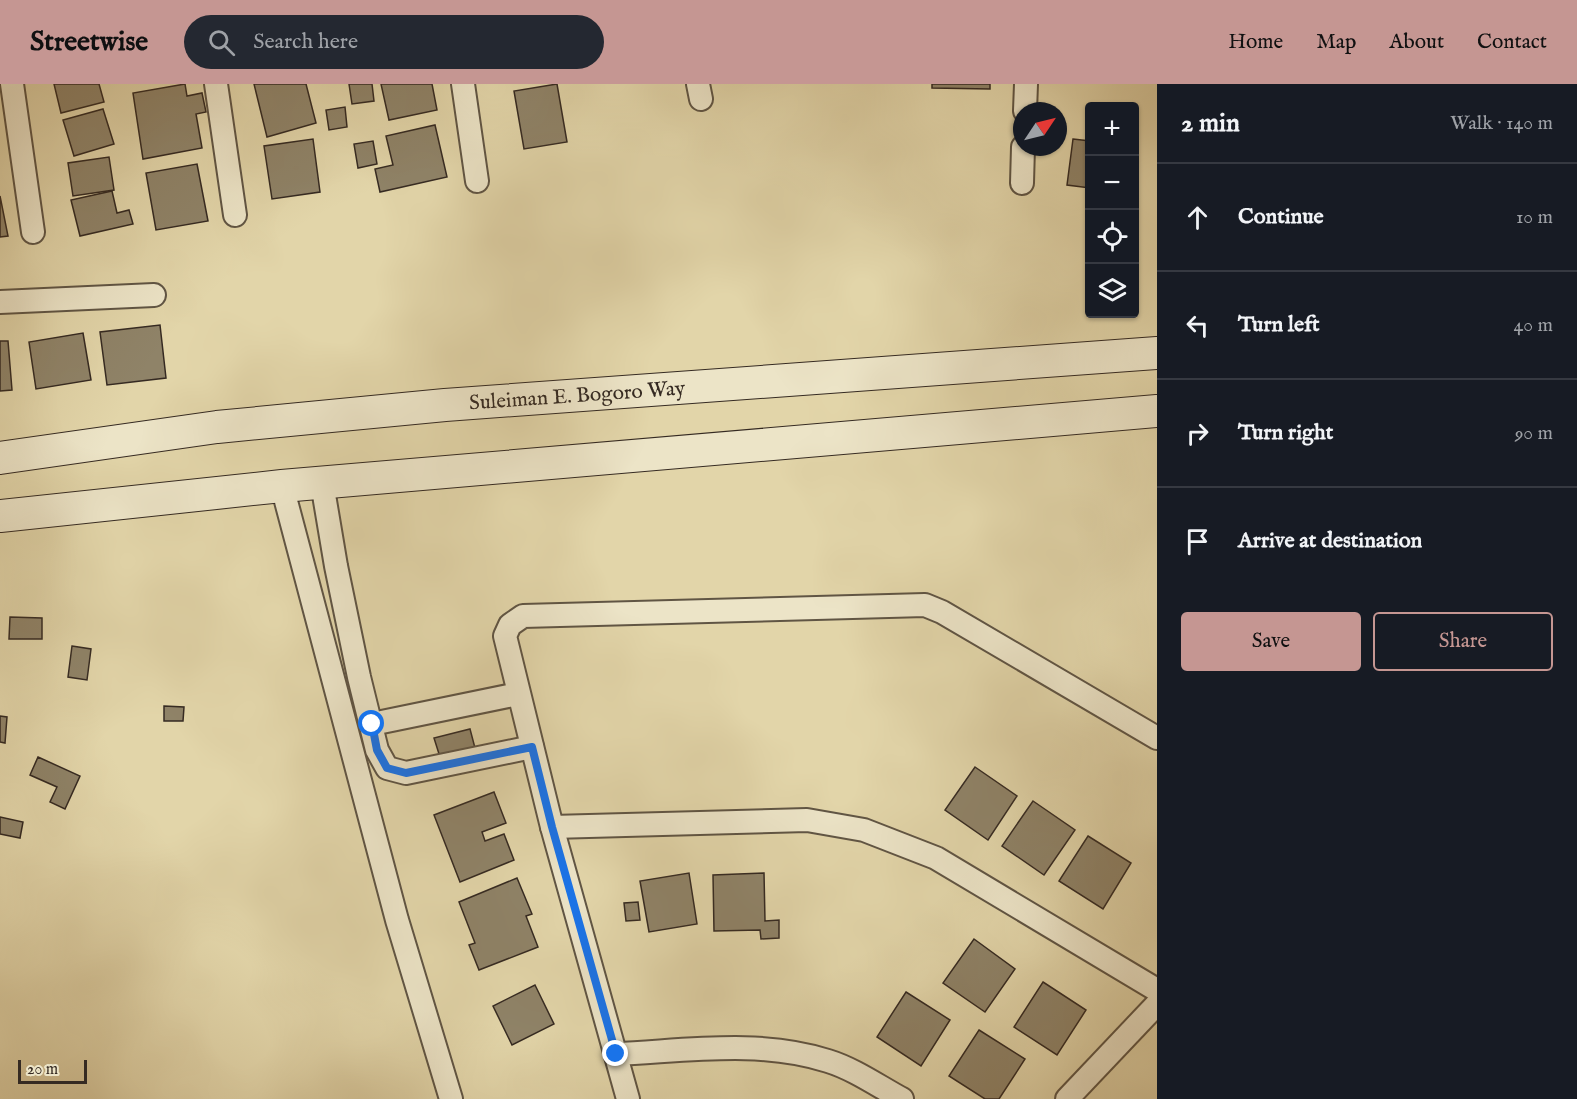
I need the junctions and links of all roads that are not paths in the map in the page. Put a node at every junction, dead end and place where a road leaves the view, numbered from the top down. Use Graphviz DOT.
graph roads {
  1 [pos="12,84"];
  2 [pos="216,84"];
  3 [pos="463,84"];
  4 [pos="1026,84"];
  5 [pos="1025,102"];
  6 [pos="1023,156"];
  7 [pos="477,181"];
  8 [pos="1022,183"];
  9 [pos="235,216"];
  10 [pos="33,232"];
  11 [pos="154,295"];
  12 [pos="0,302"];
  13 [pos="1157,352"];
  14 [pos="1157,411"];
  15 [pos="0,458"];
  16 [pos="322,483"];
  17 [pos="282,486"];
  18 [pos="0,516"];
  19 [pos="518,694"];
  20 [pos="372,724"];
  21 [pos="1157,738"];
  22 [pos="532,747"];
  23 [pos="552,827"];
  24 [pos="1157,990"];
  25 [pos="1157,1004"];
  26 [pos="616,1054"];
  27 [pos="451,1099"];
  28 [pos="628,1099"];
  29 [pos="902,1099"];
  30 [pos="1067,1099"];
  1 -- 10 [label="street"];
  2 -- 9 [label="street"];
  3 -- 7 [label="street"];
  4 -- 5 [label="street"];
  6 -- 8 [label="street"];
  11 -- 12 [label="street"];
  13 -- 15 [label="street, Suleiman E. Bogoro Way"];
  14 -- 16 [label="street"];
  16 -- 17 [label="street"];
  16 -- 20 [label="street"];
  17 -- 18 [label="street"];
  17 -- 27 [label="street"];
  19 -- 20 [label="street"];
  19 -- 21 [label="street"];
  19 -- 22 [label="street"];
  20 -- 22 [label="street"];
  22 -- 23 [label="street"];
  23 -- 24 [label="street"];
  23 -- 26 [label="street"];
  25 -- 30 [label="street"];
  26 -- 28 [label="street"];
  26 -- 29 [label="street"];
}
